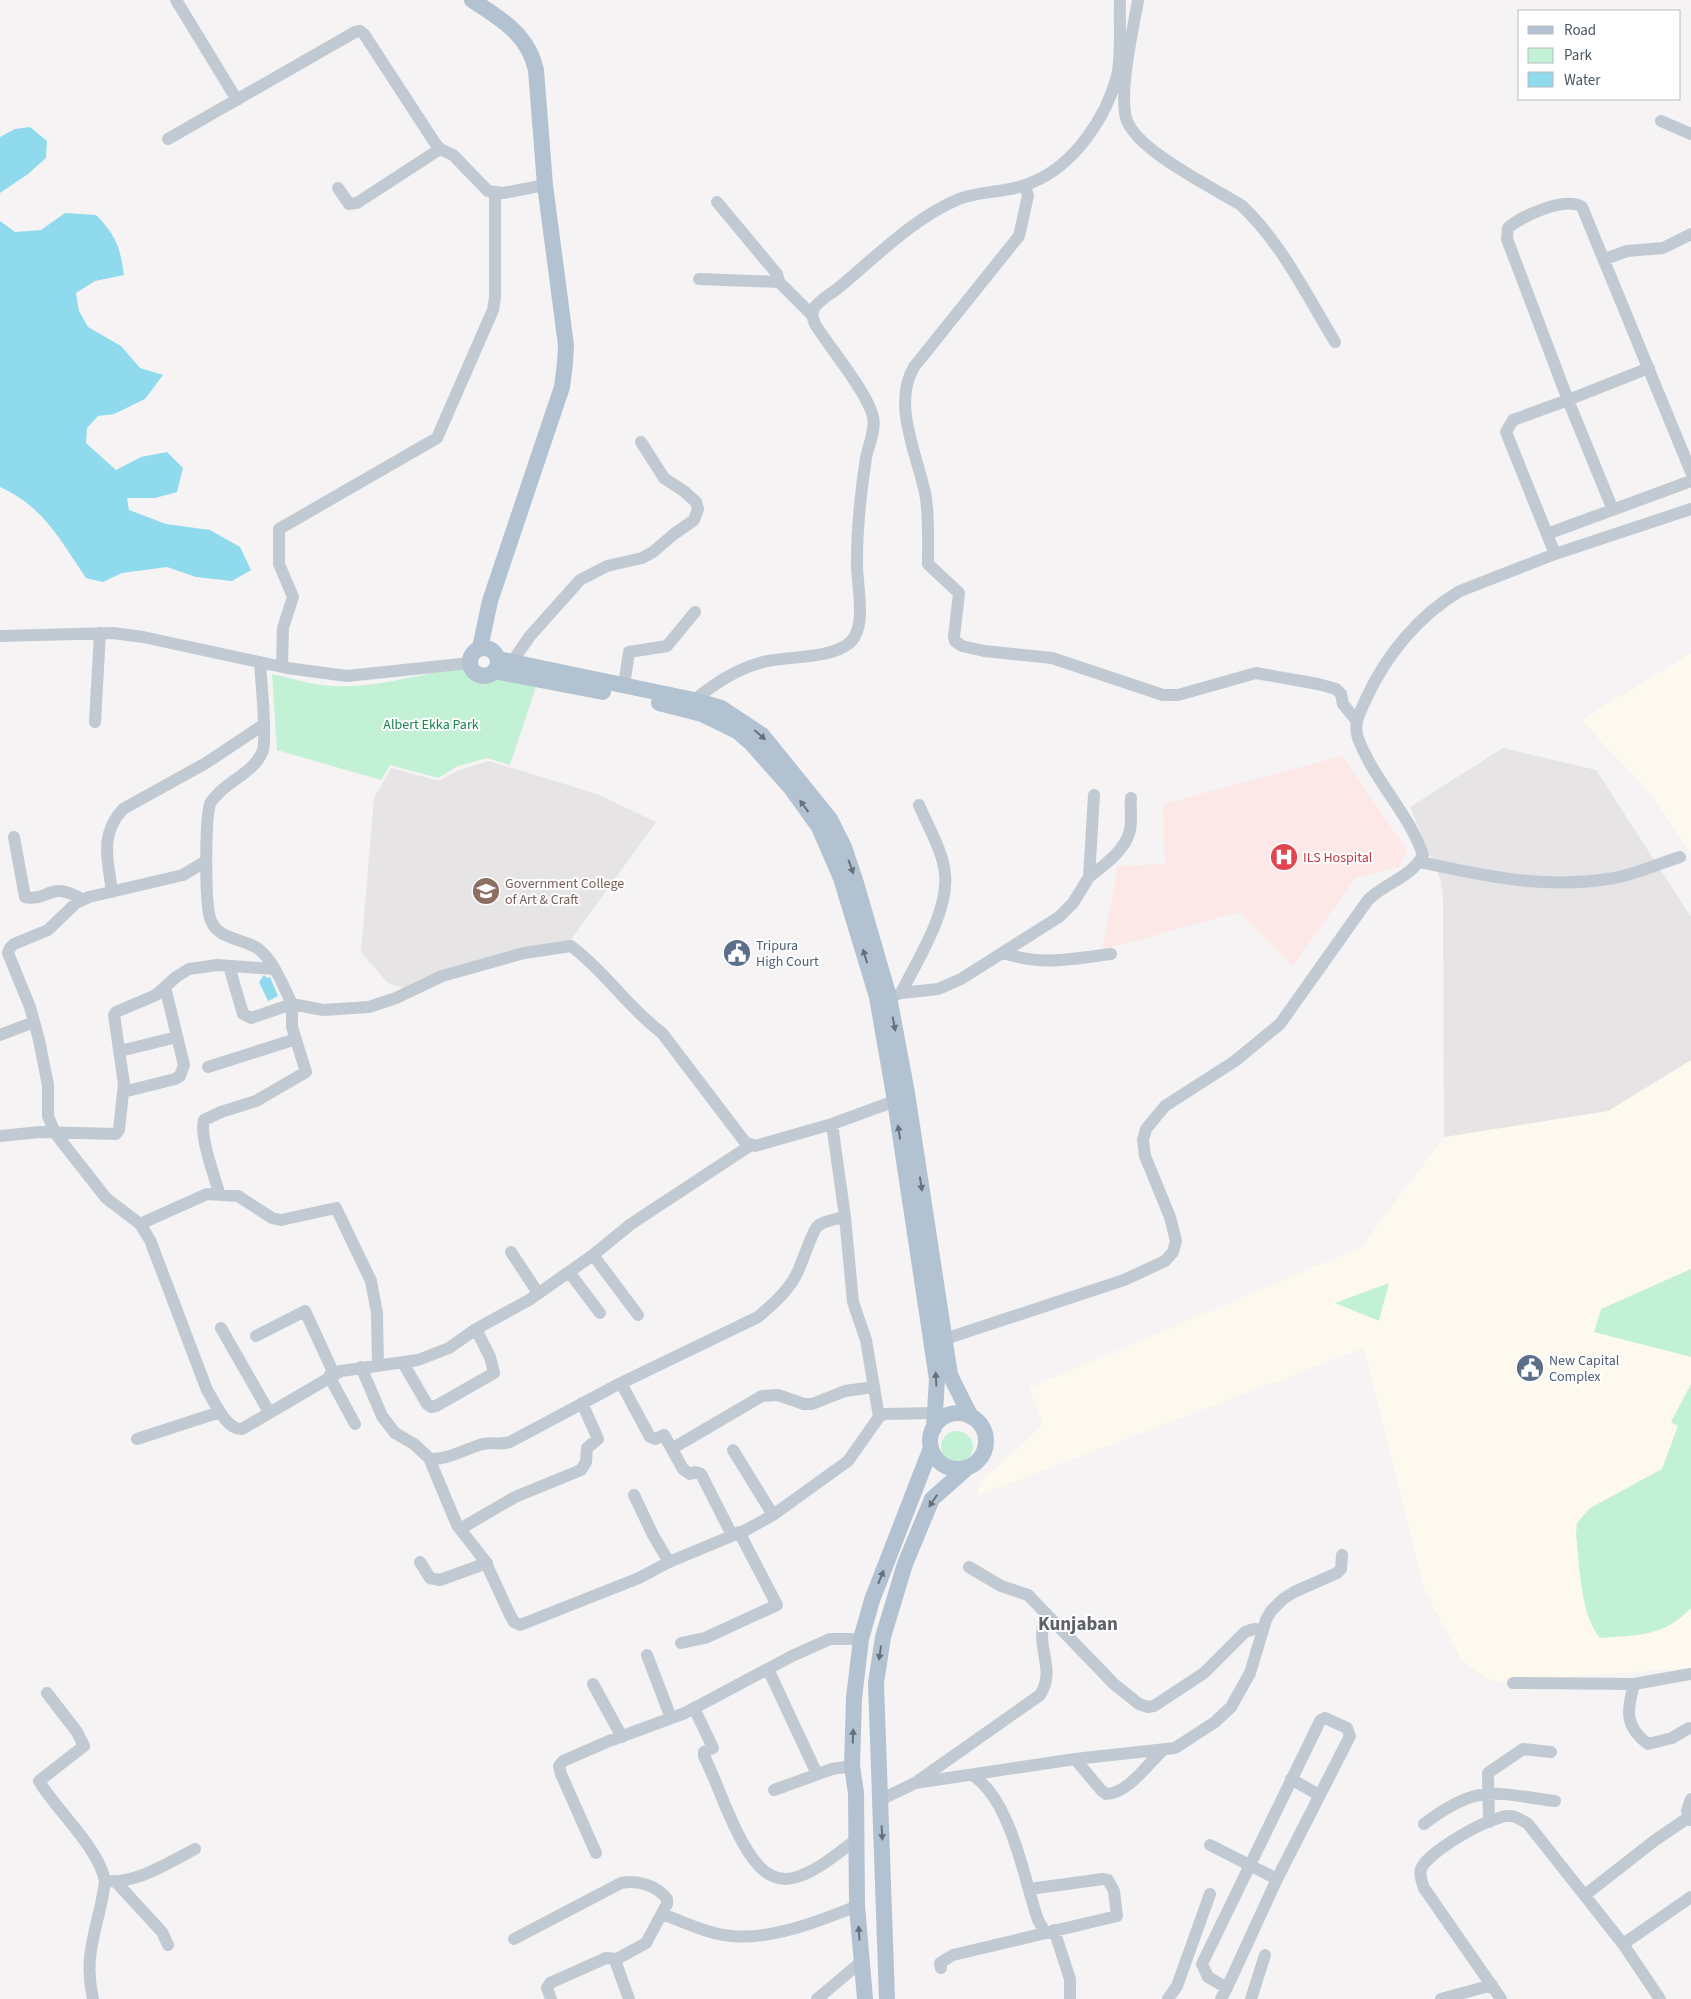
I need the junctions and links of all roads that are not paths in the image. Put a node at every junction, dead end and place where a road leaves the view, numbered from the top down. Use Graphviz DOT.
graph roads {
  1 [pos="176,0"];
  2 [pos="472,0"];
  3 [pos="1120,0"];
  4 [pos="1138,0"];
  5 [pos="237,100"];
  6 [pos="1661,121"];
  7 [pos="1691,134"];
  8 [pos="168,139"];
  9 [pos="440,149"];
  10 [pos="1025,185"];
  11 [pos="545,186"];
  12 [pos="338,188"];
  13 [pos="495,193"];
  14 [pos="718,202"];
  15 [pos="1691,234"];
  16 [pos="1605,259"];
  17 [pos="699,279"];
  18 [pos="779,282"];
  19 [pos="812,315"];
  20 [pos="1335,342"];
  21 [pos="1649,368"];
  22 [pos="1568,400"];
  23 [pos="641,442"];
  24 [pos="1691,472"];
  25 [pos="1691,481"];
  26 [pos="1691,509"];
  27 [pos="1613,510"];
  28 [pos="1547,534"];
  29 [pos="1555,554"];
  30 [pos="695,612"];
  31 [pos="100,633"];
  32 [pos="0,636"];
  33 [pos="480,648"];
  34 [pos="260,663"];
  35 [pos="470,663"];
  36 [pos="501,664"];
  37 [pos="282,667"];
  38 [pos="624,685"];
  39 [pos="694,700"];
  40 [pos="1356,720"];
  41 [pos="95,722"];
  42 [pos="263,725"];
  43 [pos="1094,795"];
  44 [pos="1130,798"];
  45 [pos="919,805"];
  46 [pos="14,837"];
  47 [pos="1680,857"];
  48 [pos="206,862"];
  49 [pos="1420,862"];
  50 [pos="1089,877"];
  51 [pos="112,892"];
  52 [pos="83,900"];
  53 [pos="1004,953"];
  54 [pos="1111,954"];
  55 [pos="229,966"];
  56 [pos="274,969"];
  57 [pos="165,987"];
  58 [pos="895,995"];
  59 [pos="292,1004"];
  60 [pos="34,1022"];
  61 [pos="0,1035"];
  62 [pos="177,1037"];
  63 [pos="296,1039"];
  64 [pos="120,1051"];
  65 [pos="208,1067"];
  66 [pos="123,1092"];
  67 [pos="895,1101"];
  68 [pos="832,1124"];
  69 [pos="54,1133"];
  70 [pos="0,1136"];
  71 [pos="751,1145"];
  72 [pos="219,1194"];
  73 [pos="845,1217"];
  74 [pos="140,1224"];
  75 [pos="511,1252"];
  76 [pos="592,1255"];
  77 [pos="569,1272"];
  78 [pos="538,1294"];
  79 [pos="600,1313"];
  80 [pos="638,1315"];
  81 [pos="221,1328"];
  82 [pos="476,1329"];
  83 [pos="256,1336"];
  84 [pos="945,1338"];
  85 [pos="403,1363"];
  86 [pos="378,1365"];
  87 [pos="361,1367"];
  88 [pos="332,1375"];
  89 [pos="621,1383"];
  90 [pos="874,1387"];
  91 [pos="582,1403"];
  92 [pos="220,1412"];
  93 [pos="269,1412"];
  94 [pos="880,1417"];
  95 [pos="972,1417"];
  96 [pos="934,1420"];
  97 [pos="355,1424"];
  98 [pos="137,1439"];
  99 [pos="673,1448"];
  100 [pos="931,1448"];
  101 [pos="732,1450"];
  102 [pos="429,1458"];
  103 [pos="968,1467"];
  104 [pos="634,1496"];
  105 [pos="773,1515"];
  106 [pos="460,1529"];
  107 [pos="736,1534"];
  108 [pos="1342,1555"];
  109 [pos="420,1562"];
  110 [pos="669,1562"];
  111 [pos="487,1564"];
  112 [pos="970,1568"];
  113 [pos="1046,1612"];
  114 [pos="1262,1630"];
  115 [pos="861,1639"];
  116 [pos="681,1644"];
  117 [pos="647,1655"];
  118 [pos="768,1669"];
  119 [pos="1691,1674"];
  120 [pos="1513,1683"];
  121 [pos="593,1684"];
  122 [pos="1634,1684"];
  123 [pos="47,1693"];
  124 [pos="694,1708"];
  125 [pos="671,1718"];
  126 [pos="1689,1728"];
  127 [pos="622,1736"];
  128 [pos="1162,1751"];
  129 [pos="1551,1752"];
  130 [pos="1075,1759"];
  131 [pos="852,1766"];
  132 [pos="817,1774"];
  133 [pos="972,1776"];
  134 [pos="1291,1779"];
  135 [pos="915,1783"];
  136 [pos="774,1790"];
  137 [pos="1488,1792"];
  138 [pos="1319,1795"];
  139 [pos="1691,1799"];
  140 [pos="880,1800"];
  141 [pos="1555,1801"];
  142 [pos="1690,1819"];
  143 [pos="1489,1822"];
  144 [pos="1424,1824"];
  145 [pos="856,1840"];
  146 [pos="1210,1845"];
  147 [pos="195,1849"];
  148 [pos="596,1853"];
  149 [pos="1248,1865"];
  150 [pos="1277,1879"];
  151 [pos="110,1882"];
  152 [pos="1029,1889"];
  153 [pos="1210,1894"];
  154 [pos="1584,1895"];
  155 [pos="1691,1897"];
  156 [pos="857,1906"];
  157 [pos="662,1914"];
  158 [pos="1049,1931"];
  159 [pos="514,1939"];
  160 [pos="1623,1944"];
  161 [pos="168,1945"];
  162 [pos="1265,1955"];
  163 [pos="617,1959"];
  164 [pos="861,1962"];
  165 [pos="941,1968"];
  166 [pos="1492,1985"];
  167 [pos="1224,1993"];
  168 [pos="93,1999"];
  169 [pos="551,1999"];
  170 [pos="629,1999"];
  171 [pos="817,1999"];
  172 [pos="865,1999"];
  173 [pos="887,1999"];
  174 [pos="1070,1999"];
  175 [pos="1168,1999"];
  176 [pos="1251,1999"];
  177 [pos="1441,1999"];
  178 [pos="1502,1999"];
  179 [pos="1660,1999"];
  1 -- 5 [label="street"];
  2 -- 11 [label="main road"];
  3 -- 10 [label="street"];
  4 -- 20 [label="street"];
  5 -- 8 [label="street"];
  5 -- 9 [label="street"];
  6 -- 7 [label="street"];
  9 -- 12 [label="street"];
  9 -- 13 [label="street"];
  10 -- 19 [label="street"];
  10 -- 40 [label="street"];
  11 -- 13 [label="street"];
  11 -- 33 [label="main road"];
  13 -- 37 [label="street"];
  14 -- 18 [label="street"];
  15 -- 16 [label="street"];
  16 -- 21 [label="street"];
  16 -- 22 [label="street"];
  17 -- 18 [label="street"];
  18 -- 19 [label="street"];
  19 -- 39 [label="street"];
  21 -- 22 [label="street"];
  21 -- 24 [label="street"];
  22 -- 27 [label="street"];
  22 -- 28 [label="street"];
  23 -- 36 [label="street"];
  25 -- 27 [label="street"];
  26 -- 29 [label="street"];
  27 -- 28 [label="street"];
  28 -- 29 [label="street"];
  29 -- 40 [label="street"];
  30 -- 38 [label="street"];
  31 -- 32 [label="street"];
  31 -- 34 [label="street"];
  31 -- 41 [label="street"];
  33 -- 35 [label="main road"];
  33 -- 36 [label="main road"];
  34 -- 37 [label="street"];
  34 -- 42 [label="street"];
  35 -- 36 [label="main road"];
  35 -- 37 [label="street"];
  36 -- 38 [label="main road"];
  67 -- 36 [label="main road, one-way"];
  38 -- 39 [label="main road"];
  39 -- 58 [label="main road, one-way"];
  40 -- 49 [label="street"];
  42 -- 48 [label="street"];
  42 -- 51 [label="street"];
  43 -- 50 [label="street"];
  44 -- 50 [label="street"];
  45 -- 58 [label="street"];
  46 -- 52 [label="street"];
  47 -- 49 [label="street"];
  48 -- 51 [label="street"];
  48 -- 56 [label="street"];
  49 -- 84 [label="street"];
  50 -- 53 [label="street"];
  51 -- 52 [label="street"];
  52 -- 60 [label="street"];
  53 -- 54 [label="street"];
  53 -- 58 [label="street"];
  55 -- 56 [label="street"];
  55 -- 57 [label="street"];
  55 -- 59 [label="street"];
  56 -- 59 [label="street"];
  57 -- 62 [label="street"];
  57 -- 64 [label="street"];
  58 -- 84 [label="main road, one-way"];
  59 -- 63 [label="street"];
  59 -- 71 [label="street"];
  60 -- 61 [label="street"];
  60 -- 69 [label="street"];
  62 -- 64 [label="street"];
  62 -- 66 [label="street"];
  63 -- 65 [label="street"];
  63 -- 72 [label="street"];
  64 -- 66 [label="street"];
  66 -- 69 [label="street"];
  67 -- 68 [label="street"];
  96 -- 67 [label="main road, one-way"];
  68 -- 71 [label="street"];
  68 -- 73 [label="street"];
  69 -- 70 [label="street"];
  69 -- 74 [label="street"];
  71 -- 76 [label="street"];
  72 -- 74 [label="street"];
  72 -- 86 [label="street"];
  73 -- 89 [label="street"];
  73 -- 90 [label="street"];
  74 -- 92 [label="street"];
  75 -- 78 [label="street"];
  76 -- 77 [label="street"];
  76 -- 80 [label="street"];
  77 -- 78 [label="street"];
  77 -- 79 [label="street"];
  78 -- 82 [label="street"];
  81 -- 93 [label="street"];
  82 -- 85 [label="street"];
  82 -- 85 [label="street"];
  83 -- 88 [label="street"];
  84 -- 95 [label="main road"];
  85 -- 86 [label="street"];
  86 -- 87 [label="street"];
  87 -- 88 [label="street"];
  87 -- 102 [label="street"];
  88 -- 93 [label="street"];
  88 -- 97 [label="street"];
  89 -- 91 [label="street"];
  89 -- 99 [label="street"];
  90 -- 94 [label="street"];
  90 -- 99 [label="street"];
  91 -- 102 [label="street"];
  91 -- 106 [label="street"];
  92 -- 93 [label="street"];
  92 -- 98 [label="street"];
  94 -- 96 [label="street"];
  94 -- 105 [label="street"];
  95 -- 96 [label="main road"];
  95 -- 103 [label="main road"];
  96 -- 100 [label="main road"];
  99 -- 107 [label="street"];
  100 -- 103 [label="main road"];
  115 -- 100 [label="main road, one-way"];
  101 -- 105 [label="street"];
  102 -- 106 [label="street"];
  103 -- 140 [label="main road, one-way"];
  104 -- 110 [label="street"];
  105 -- 107 [label="street"];
  106 -- 111 [label="street"];
  107 -- 110 [label="street"];
  107 -- 116 [label="street"];
  108 -- 114 [label="street"];
  109 -- 111 [label="street"];
  110 -- 111 [label="street"];
  112 -- 113 [label="street"];
  113 -- 114 [label="street"];
  113 -- 135 [label="street"];
  114 -- 128 [label="street"];
  115 -- 118 [label="street"];
  131 -- 115 [label="main road, one-way"];
  117 -- 125 [label="street"];
  118 -- 124 [label="street"];
  118 -- 132 [label="street"];
  119 -- 122 [label="street"];
  120 -- 122 [label="street"];
  121 -- 127 [label="street"];
  122 -- 126 [label="street"];
  123 -- 151 [label="street"];
  124 -- 125 [label="street"];
  124 -- 145 [label="street"];
  125 -- 127 [label="street"];
  127 -- 148 [label="street"];
  128 -- 130 [label="street"];
  128 -- 130 [label="street"];
  129 -- 137 [label="street"];
  130 -- 133 [label="street"];
  131 -- 132 [label="street"];
  131 -- 145 [label="main road"];
  132 -- 136 [label="street"];
  133 -- 135 [label="street"];
  133 -- 152 [label="street"];
  134 -- 138 [label="street"];
  134 -- 138 [label="street"];
  134 -- 149 [label="street"];
  135 -- 140 [label="street"];
  137 -- 141 [label="street"];
  137 -- 143 [label="street"];
  137 -- 144 [label="street"];
  138 -- 150 [label="street"];
  139 -- 142 [label="street"];
  140 -- 173 [label="main road, one-way"];
  142 -- 154 [label="street"];
  143 -- 154 [label="street"];
  143 -- 166 [label="street"];
  145 -- 156 [label="main road"];
  146 -- 149 [label="street"];
  147 -- 151 [label="street"];
  149 -- 150 [label="street"];
  149 -- 167 [label="street"];
  150 -- 167 [label="street"];
  151 -- 161 [label="street"];
  151 -- 168 [label="street"];
  152 -- 158 [label="street"];
  152 -- 158 [label="street"];
  153 -- 175 [label="street"];
  154 -- 160 [label="street"];
  155 -- 160 [label="street"];
  156 -- 157 [label="street"];
  164 -- 156 [label="main road, one-way"];
  157 -- 159 [label="street"];
  157 -- 163 [label="street"];
  158 -- 165 [label="street"];
  158 -- 174 [label="street"];
  160 -- 179 [label="street"];
  162 -- 176 [label="street"];
  163 -- 169 [label="street"];
  163 -- 170 [label="street"];
  164 -- 171 [label="street"];
  164 -- 172 [label="main road"];
  166 -- 177 [label="street"];
  166 -- 178 [label="street"];
}
